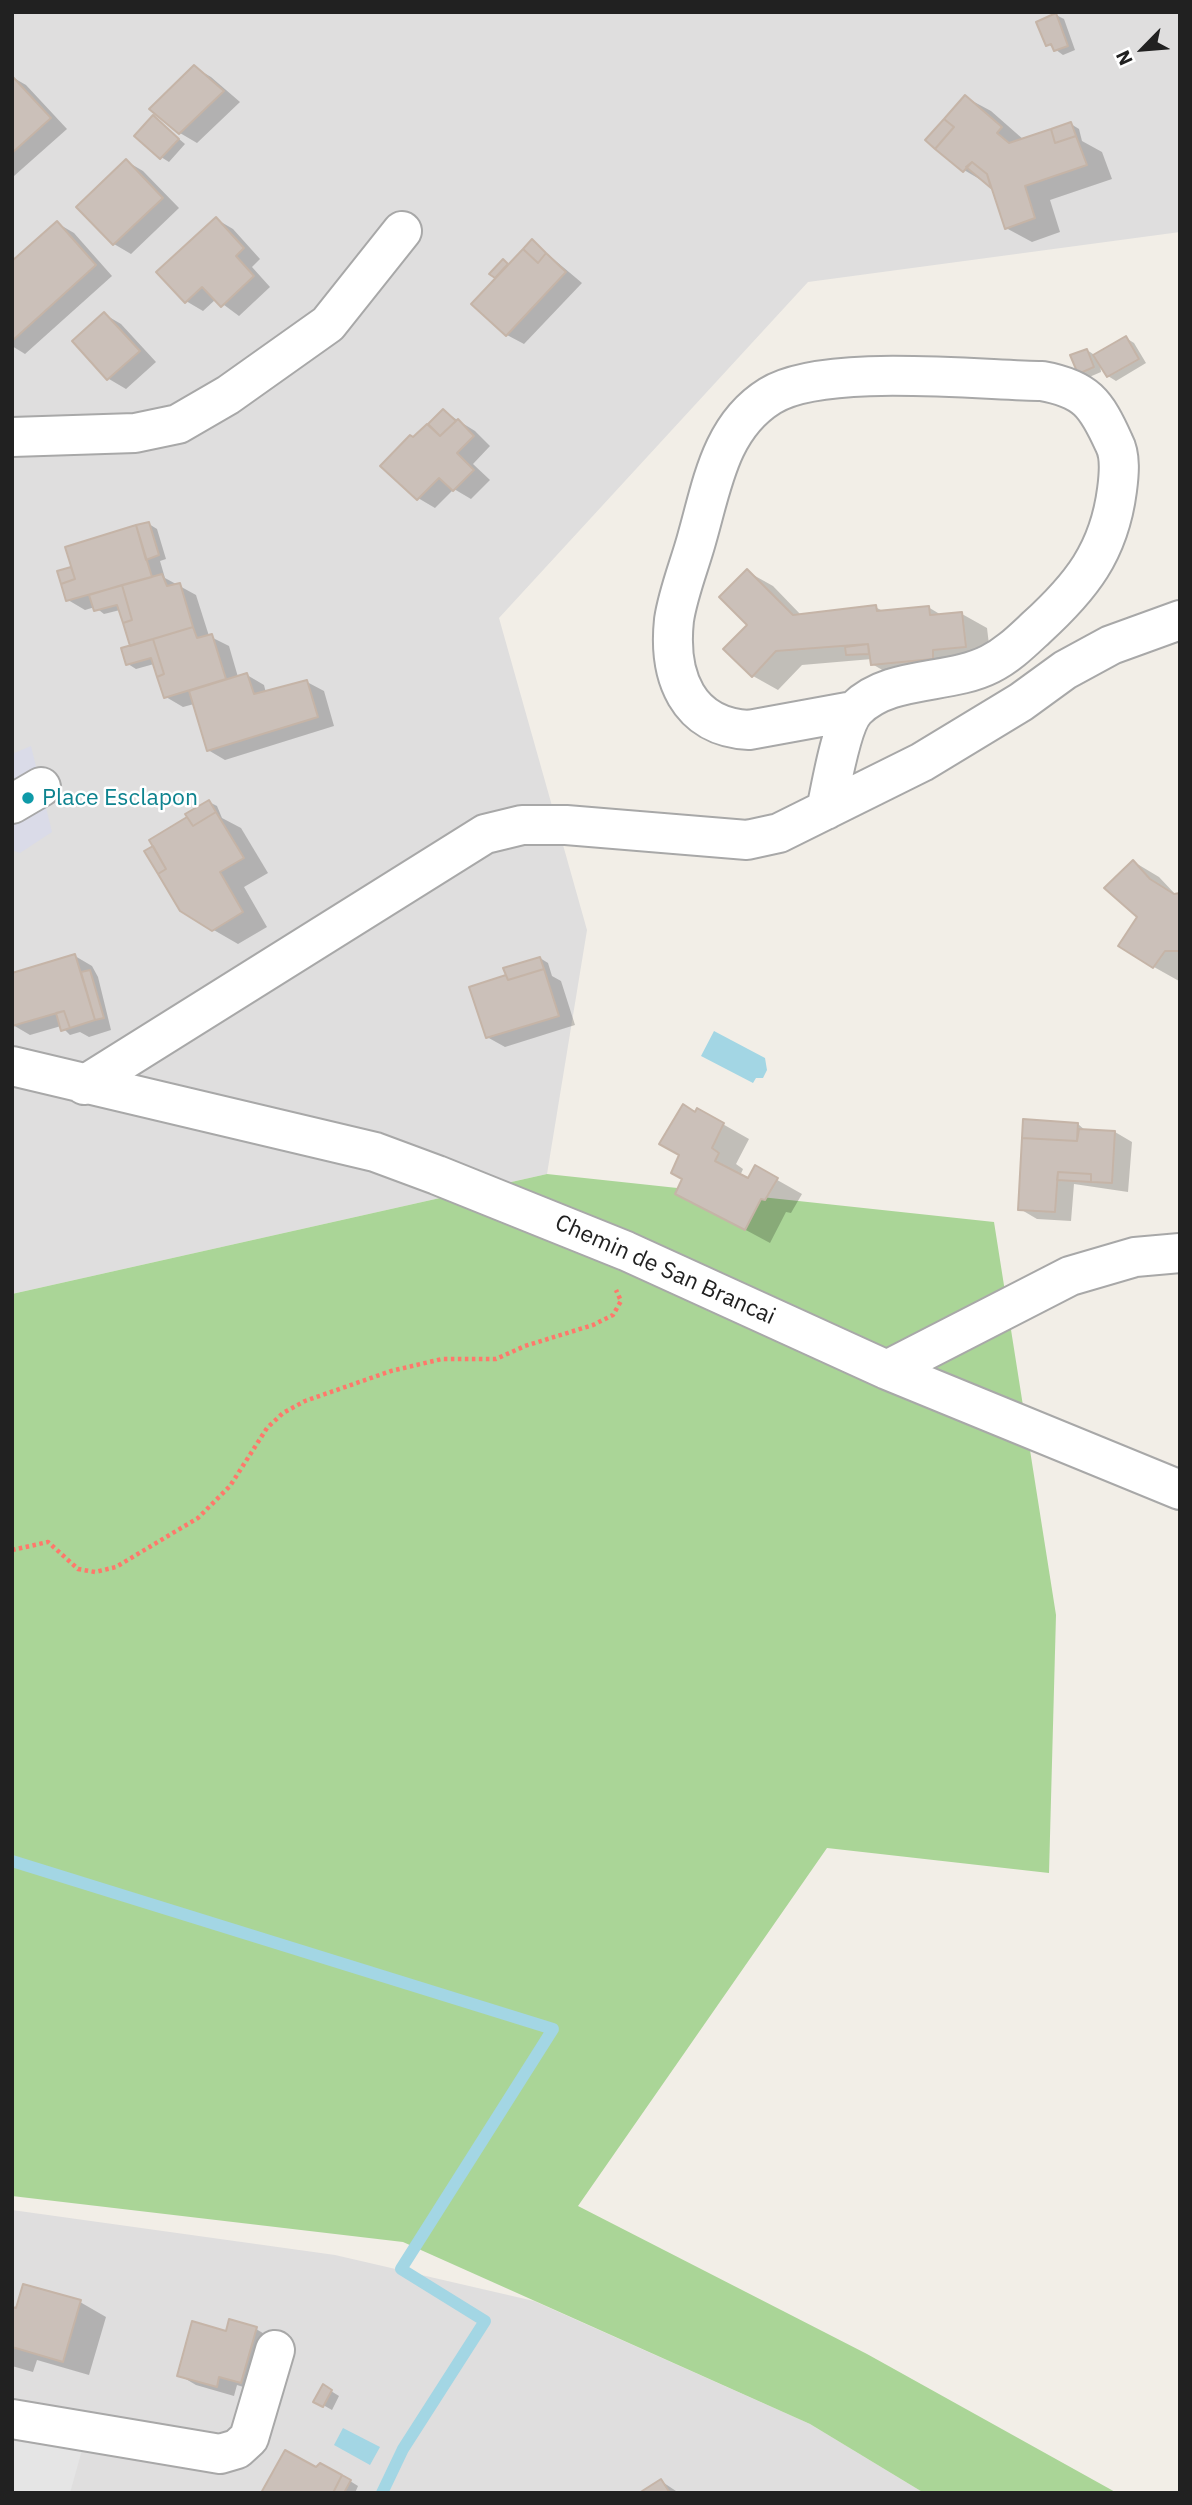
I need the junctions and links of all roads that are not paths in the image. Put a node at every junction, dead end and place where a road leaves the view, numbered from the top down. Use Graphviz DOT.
graph roads {
  1 [pos="402,231"];
  2 [pos="12,437"];
  3 [pos="1180,620"];
  4 [pos="853,711"];
  5 [pos="826,810"];
  6 [pos="12,1066"];
  7 [pos="85,1085"];
  8 [pos="1180,1253"];
  9 [pos="887,1370"];
  10 [pos="1180,1490"];
  11 [pos="275,2350"];
  12 [pos="12,2419"];
  1 -- 2 [label="street"];
  3 -- 5 [label="street"];
  4 -- 4 [label="street"];
  4 -- 5 [label="street"];
  5 -- 7 [label="street"];
  6 -- 7 [label="street, Chemin de San Brancai"];
  7 -- 9 [label="street, Chemin de San Brancai"];
  8 -- 9 [label="street"];
  9 -- 10 [label="street, Chemin de San Brancai"];
  11 -- 12 [label="street"];
}
